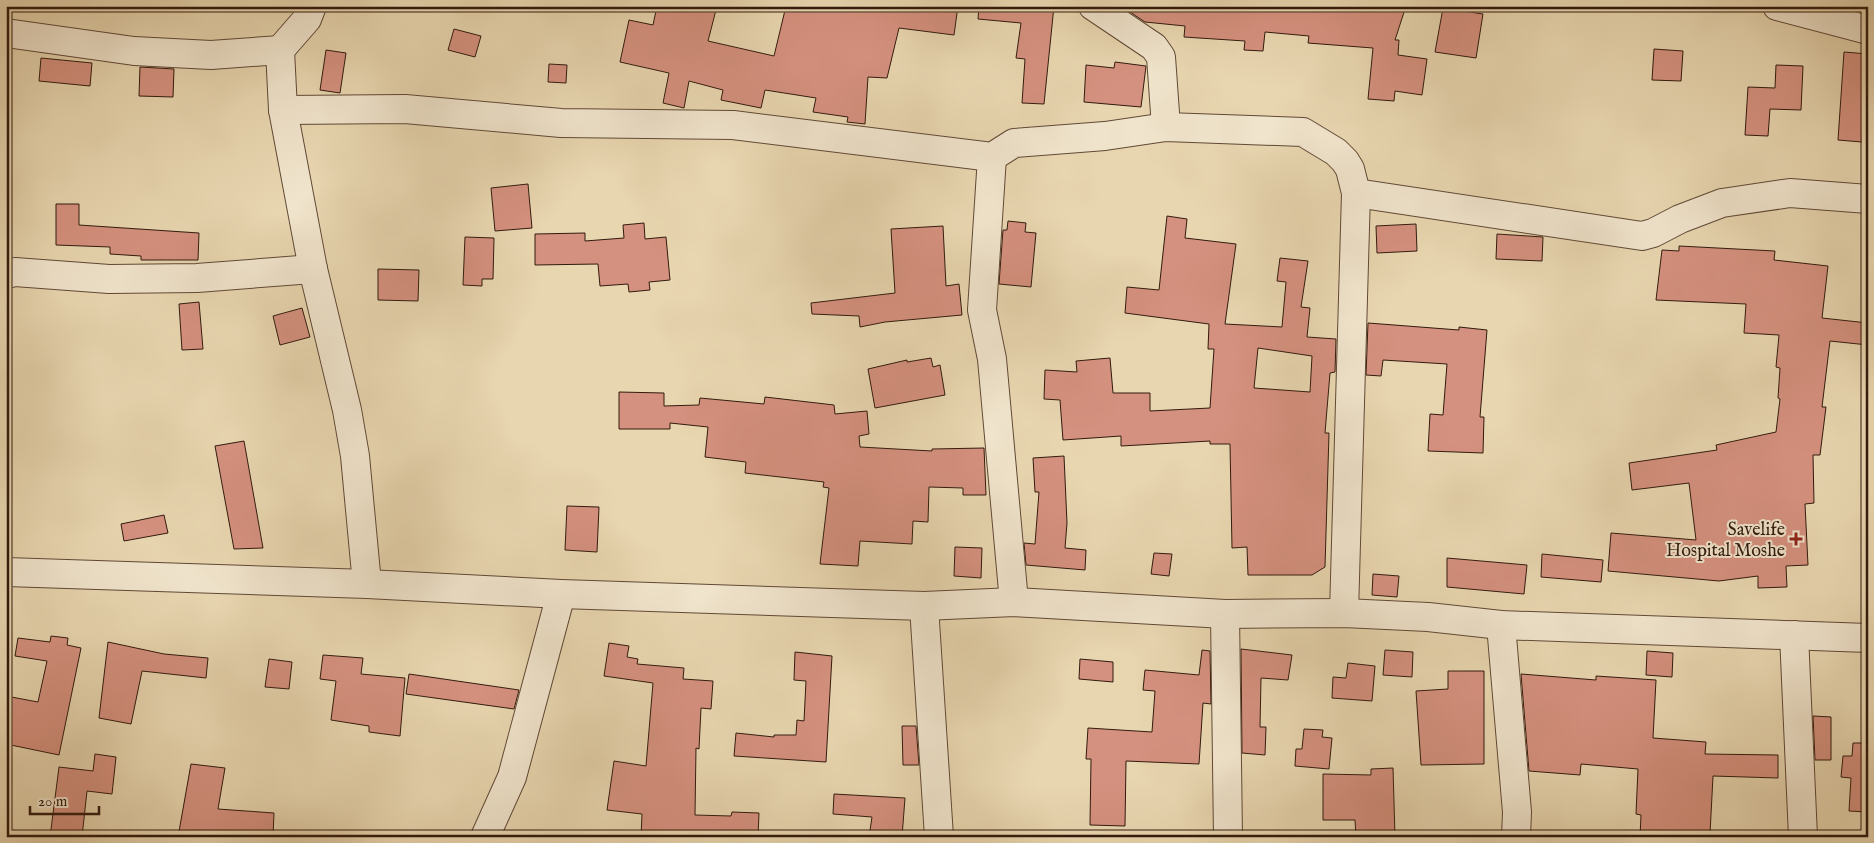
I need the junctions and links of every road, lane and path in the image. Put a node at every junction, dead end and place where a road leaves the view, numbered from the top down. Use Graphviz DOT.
graph roads {
  1 [pos="312,6"];
  2 [pos="1093,6"];
  3 [pos="1777,6"];
  4 [pos="1868,30"];
  5 [pos="6,33"];
  6 [pos="280,50"];
  7 [pos="283,110"];
  8 [pos="1166,127"];
  9 [pos="992,157"];
  10 [pos="1356,193"];
  11 [pos="1868,199"];
  12 [pos="313,269"];
  13 [pos="6,274"];
  14 [pos="6,572"];
  15 [pos="367,584"];
  16 [pos="561,594"];
  17 [pos="1014,602"];
  18 [pos="924,606"];
  19 [pos="1344,613"];
  20 [pos="1225,614"];
  21 [pos="1501,625"];
  22 [pos="1794,635"];
  23 [pos="1868,638"];
  24 [pos="485,837"];
  25 [pos="939,837"];
  26 [pos="1228,837"];
  27 [pos="1516,837"];
  28 [pos="1803,837"];
  1 -- 6 [label="street"];
  2 -- 8 [label="street"];
  3 -- 4 [label="street"];
  5 -- 6 [label="street"];
  6 -- 7 [label="street"];
  7 -- 9 [label="street"];
  7 -- 12 [label="street"];
  8 -- 9 [label="street"];
  8 -- 10 [label="street"];
  9 -- 17 [label="street"];
  10 -- 11 [label="street"];
  10 -- 19 [label="street"];
  12 -- 13 [label="street"];
  12 -- 15 [label="street"];
  14 -- 15 [label="street"];
  15 -- 16 [label="street"];
  16 -- 18 [label="street"];
  16 -- 24 [label="street"];
  17 -- 18 [label="street"];
  17 -- 20 [label="street"];
  18 -- 25 [label="street"];
  19 -- 20 [label="street"];
  19 -- 21 [label="street"];
  20 -- 26 [label="street"];
  21 -- 22 [label="street"];
  21 -- 27 [label="street"];
  22 -- 23 [label="street"];
  22 -- 28 [label="street"];
}
